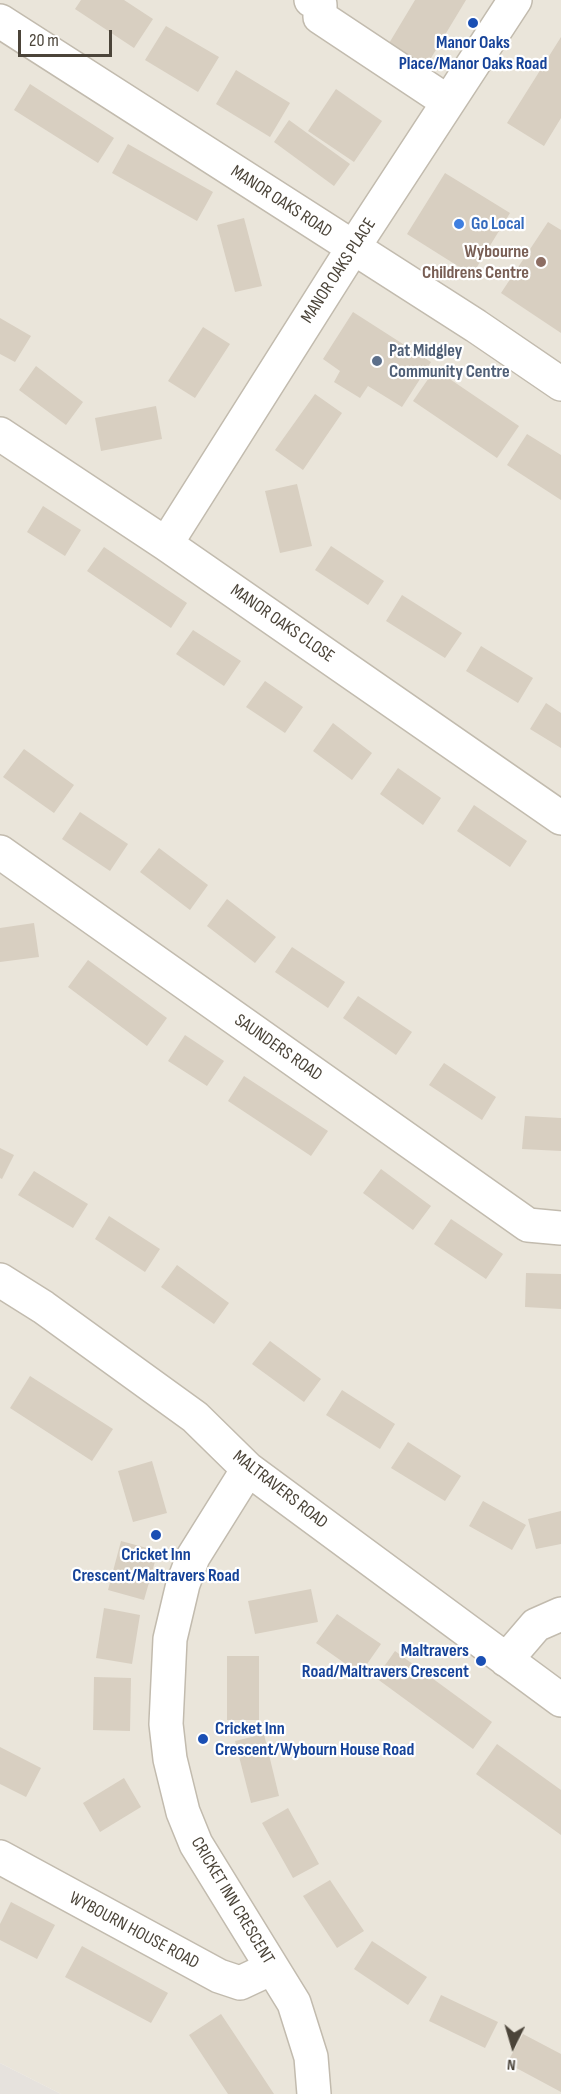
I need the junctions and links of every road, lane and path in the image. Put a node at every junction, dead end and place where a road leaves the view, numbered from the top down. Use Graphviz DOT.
graph roads {
  1 [pos="514,0"];
  2 [pos="318,2"];
  3 [pos="0,21"];
  4 [pos="448,102"];
  5 [pos="353,248"];
  6 [pos="561,384"];
  7 [pos="0,434"];
  8 [pos="166,544"];
  9 [pos="561,818"];
  10 [pos="0,852"];
  11 [pos="561,1228"];
  12 [pos="0,1280"];
  13 [pos="248,1469"];
  14 [pos="561,1614"];
  15 [pos="506,1660"];
  16 [pos="561,1700"];
  17 [pos="0,1857"];
  18 [pos="272,1968"];
  19 [pos="314,2094"];
  1 -- 4 [label="street, MANOR OAKS PLACE"];
  2 -- 4 [label="street"];
  3 -- 5 [label="street, MANOR OAKS ROAD"];
  4 -- 5 [label="street, MANOR OAKS PLACE"];
  5 -- 6 [label="street, MANOR OAKS ROAD"];
  5 -- 8 [label="street, MANOR OAKS PLACE"];
  7 -- 8 [label="street, MANOR OAKS CLOSE"];
  8 -- 9 [label="street, MANOR OAKS CLOSE"];
  10 -- 11 [label="street, SAUNDERS ROAD"];
  12 -- 13 [label="street, MALTRAVERS ROAD"];
  13 -- 15 [label="street, MALTRAVERS ROAD"];
  13 -- 18 [label="street, CRICKET INN CRESCENT"];
  14 -- 15 [label="street"];
  15 -- 16 [label="street, MALTRAVERS ROAD"];
  17 -- 18 [label="street, WYBOURN HOUSE ROAD"];
  18 -- 19 [label="street, CRICKET INN CRESCENT"];
}
